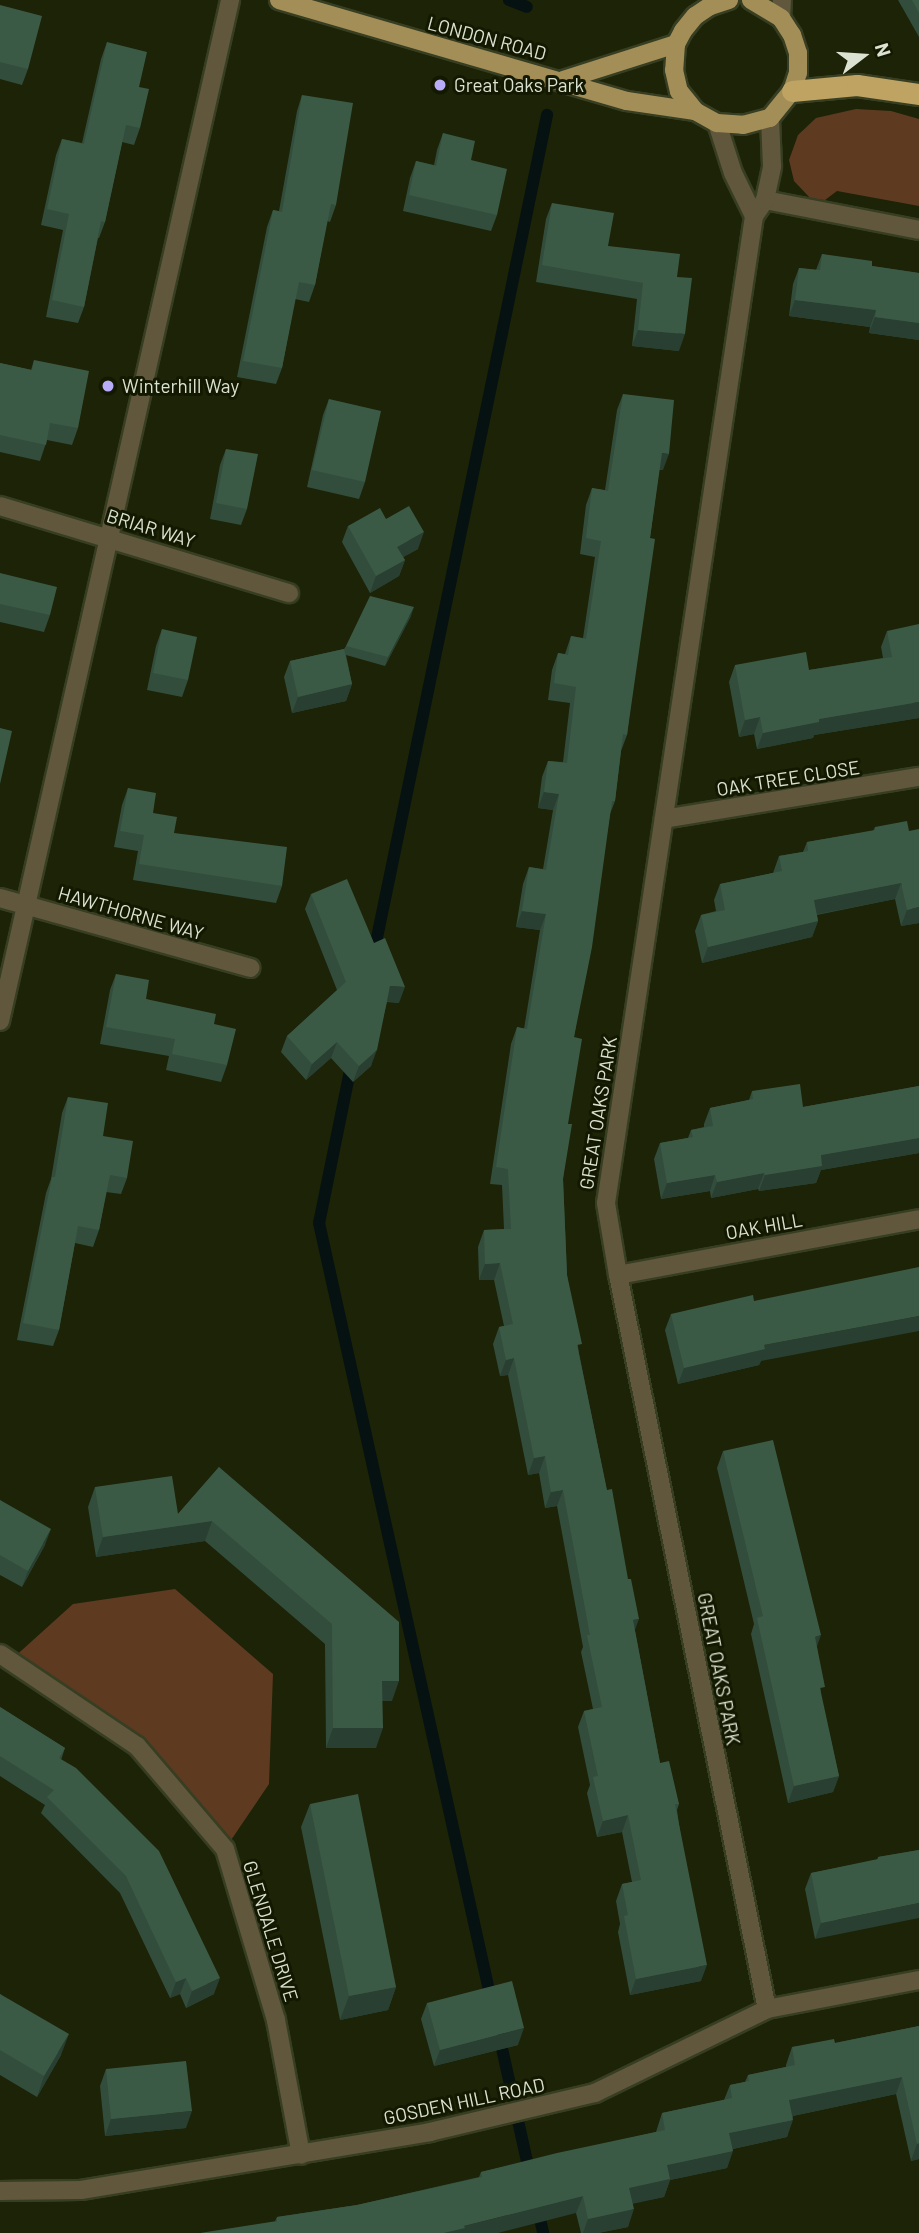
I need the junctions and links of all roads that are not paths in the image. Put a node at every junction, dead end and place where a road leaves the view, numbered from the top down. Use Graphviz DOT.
graph roads {
  1 [pos="230,0"];
  2 [pos="279,0"];
  3 [pos="729,0"];
  4 [pos="751,0"];
  5 [pos="782,0"];
  6 [pos="713,3"];
  7 [pos="781,18"];
  8 [pos="676,44"];
  9 [pos="563,80"];
  10 [pos="792,91"];
  11 [pos="919,94"];
  12 [pos="695,111"];
  13 [pos="770,118"];
  14 [pos="717,123"];
  15 [pos="765,200"];
  16 [pos="754,216"];
  17 [pos="919,230"];
  18 [pos="0,506"];
  19 [pos="108,537"];
  20 [pos="289,593"];
  21 [pos="919,777"];
  22 [pos="664,819"];
  23 [pos="0,898"];
  24 [pos="25,904"];
  25 [pos="250,968"];
  26 [pos="0,1021"];
  27 [pos="919,1219"];
  28 [pos="618,1275"];
  29 [pos="0,1654"];
  30 [pos="919,1980"];
  31 [pos="767,2010"];
  32 [pos="301,2155"];
  33 [pos="0,2191"];
  1 -- 19 [label="street"];
  2 -- 9 [label="main road, LONDON ROAD"];
  3 -- 6 [label="main road"];
  4 -- 7 [label="main road"];
  5 -- 7 [label="street"];
  6 -- 8 [label="main road"];
  7 -- 10 [label="main road"];
  8 -- 9 [label="main road, LONDON ROAD"];
  8 -- 12 [label="main road"];
  9 -- 12 [label="main road, LONDON ROAD"];
  10 -- 11 [label="highway"];
  10 -- 13 [label="main road"];
  12 -- 14 [label="main road"];
  13 -- 14 [label="main road"];
  13 -- 15 [label="street, GREAT OAKS PARK"];
  14 -- 16 [label="street"];
  15 -- 16 [label="street, GREAT OAKS PARK"];
  15 -- 17 [label="street"];
  16 -- 22 [label="street, GREAT OAKS PARK"];
  18 -- 19 [label="street, BRIAR WAY"];
  19 -- 20 [label="street, BRIAR WAY"];
  19 -- 24 [label="street"];
  21 -- 22 [label="street, OAK TREE CLOSE"];
  22 -- 28 [label="street, GREAT OAKS PARK"];
  23 -- 24 [label="street, HAWTHORNE WAY"];
  24 -- 25 [label="street, HAWTHORNE WAY"];
  24 -- 26 [label="street"];
  27 -- 28 [label="street, OAK HILL"];
  28 -- 31 [label="street, GREAT OAKS PARK"];
  29 -- 32 [label="street, GLENDALE DRIVE"];
  30 -- 31 [label="street, GOSDEN HILL ROAD"];
  31 -- 32 [label="street, GOSDEN HILL ROAD"];
  32 -- 33 [label="street, GOSDEN HILL ROAD"];
}
